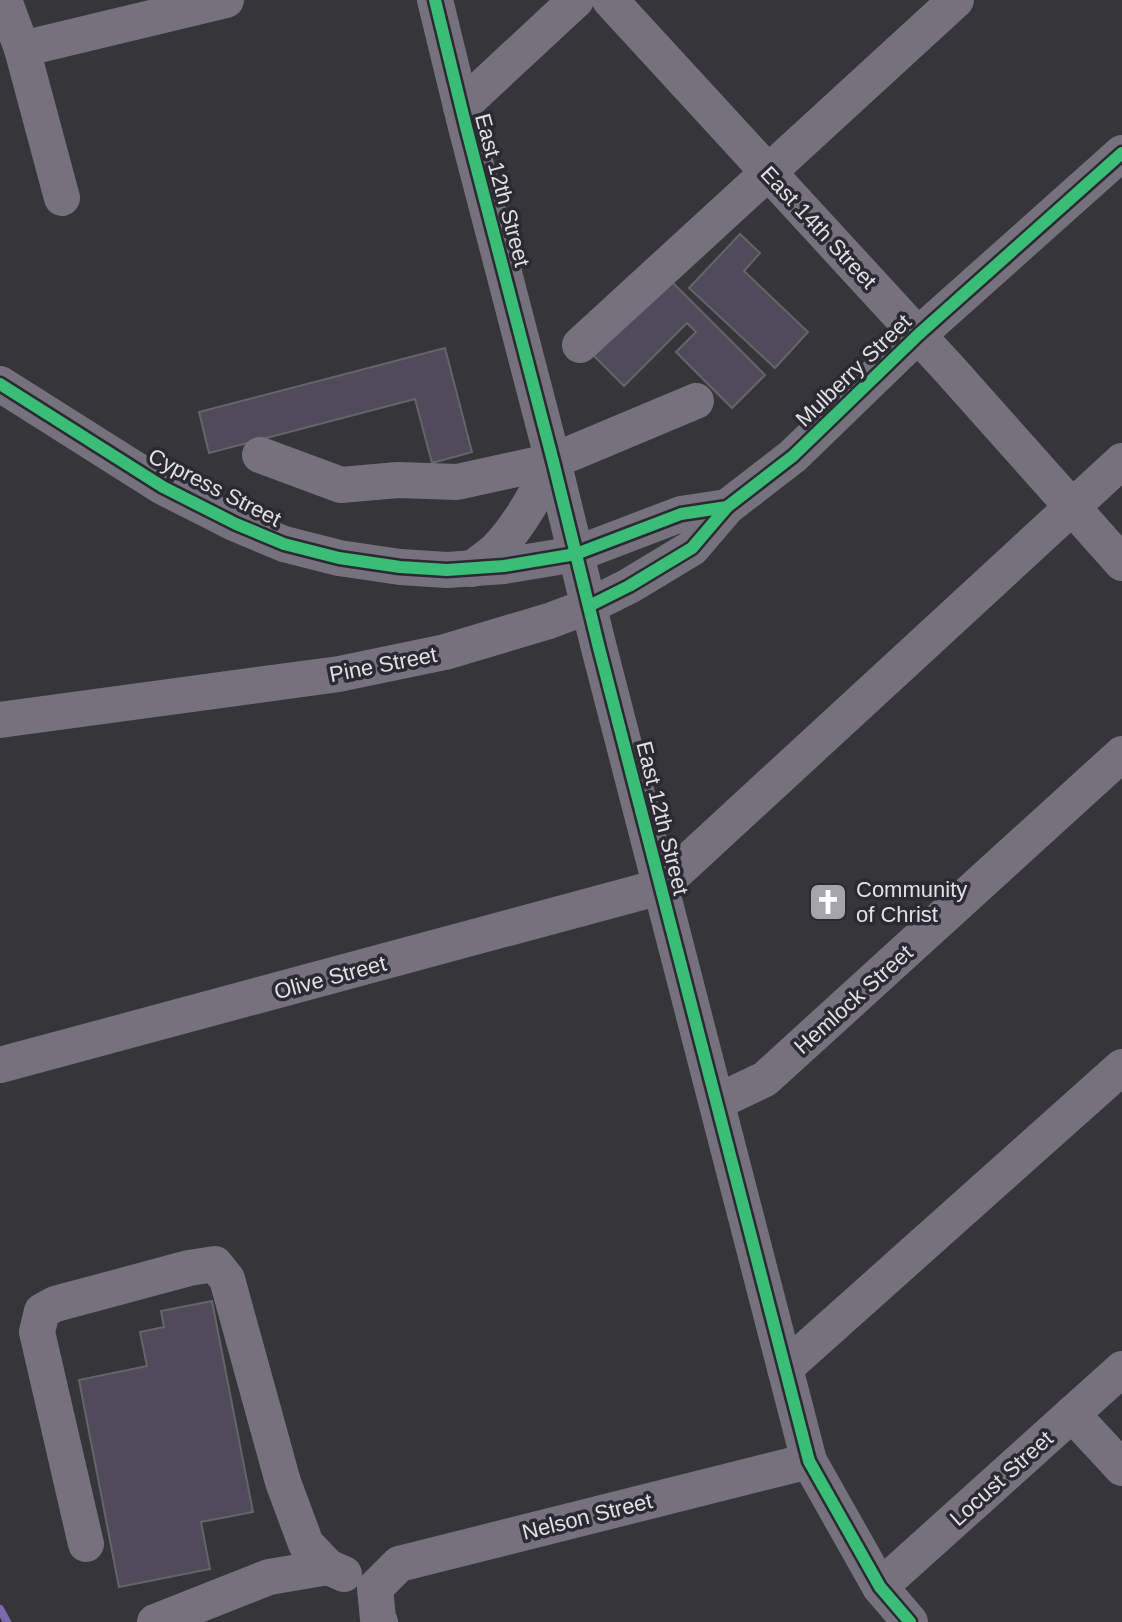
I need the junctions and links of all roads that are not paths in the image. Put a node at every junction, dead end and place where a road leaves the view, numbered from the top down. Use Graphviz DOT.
graph roads {
  1 [pos="4,0"];
  2 [pos="226,0"];
  3 [pos="435,0"];
  4 [pos="576,0"];
  5 [pos="610,0"];
  6 [pos="956,0"];
  7 [pos="22,49"];
  8 [pos="461,107"];
  9 [pos="1122,153"];
  10 [pos="768,172"];
  11 [pos="62,198"];
  12 [pos="918,335"];
  13 [pos="580,345"];
  14 [pos="0,384"];
  15 [pos="696,401"];
  16 [pos="260,455"];
  17 [pos="553,461"];
  18 [pos="1122,461"];
  19 [pos="1072,506"];
  20 [pos="727,507"];
  21 [pos="576,554"];
  22 [pos="1122,563"];
  23 [pos="472,569"];
  24 [pos="589,606"];
  25 [pos="0,720"];
  26 [pos="1122,754"];
  27 [pos="660,887"];
  28 [pos="0,1065"];
  29 [pos="1122,1067"];
  30 [pos="717,1102"];
  31 [pos="785,1368"];
  32 [pos="1122,1369"];
  33 [pos="1072,1414"];
  34 [pos="809,1461"];
  35 [pos="1122,1468"];
  36 [pos="86,1544"];
  37 [pos="328,1567"];
  38 [pos="880,1587"];
  39 [pos="378,1605"];
  40 [pos="155,1622"];
  41 [pos="910,1622"];
  1 -- 7 [label="street"];
  2 -- 7 [label="street"];
  3 -- 8 [label="street, East 12th Street"];
  4 -- 8 [label="street"];
  5 -- 10 [label="street, East 14th Street"];
  6 -- 10 [label="street"];
  7 -- 11 [label="street"];
  8 -- 17 [label="street, East 12th Street"];
  9 -- 12 [label="street, Mulberry Street"];
  10 -- 12 [label="street, East 14th Street"];
  10 -- 13 [label="street"];
  12 -- 19 [label="street, East 14th Street"];
  12 -- 20 [label="street, Mulberry Street"];
  14 -- 23 [label="street, Cypress Street"];
  15 -- 17 [label="street"];
  16 -- 17 [label="street"];
  17 -- 21 [label="street, East 12th Street"];
  17 -- 23 [label="street"];
  18 -- 19 [label="street"];
  19 -- 22 [label="street, East 14th Street"];
  19 -- 27 [label="street"];
  20 -- 21 [label="street, Mulberry Street"];
  20 -- 24 [label="street, Pine Street"];
  21 -- 23 [label="street, Cypress Street"];
  21 -- 24 [label="street, East 12th Street"];
  24 -- 25 [label="street, Pine Street"];
  24 -- 27 [label="street, East 12th Street"];
  26 -- 30 [label="street, Hemlock Street"];
  27 -- 28 [label="street, Olive Street"];
  27 -- 30 [label="street, East 12th Street"];
  29 -- 31 [label="street"];
  30 -- 31 [label="street, East 12th Street"];
  31 -- 34 [label="street, East 12th Street"];
  32 -- 33 [label="street, Locust Street"];
  33 -- 35 [label="street"];
  33 -- 38 [label="street, Locust Street"];
  34 -- 38 [label="street, East 12th Street"];
  34 -- 39 [label="street, Nelson Street"];
  36 -- 37 [label="street"];
  37 -- 39 [label="street"];
  37 -- 40 [label="street"];
  38 -- 41 [label="street, East 12th Street"];
}
